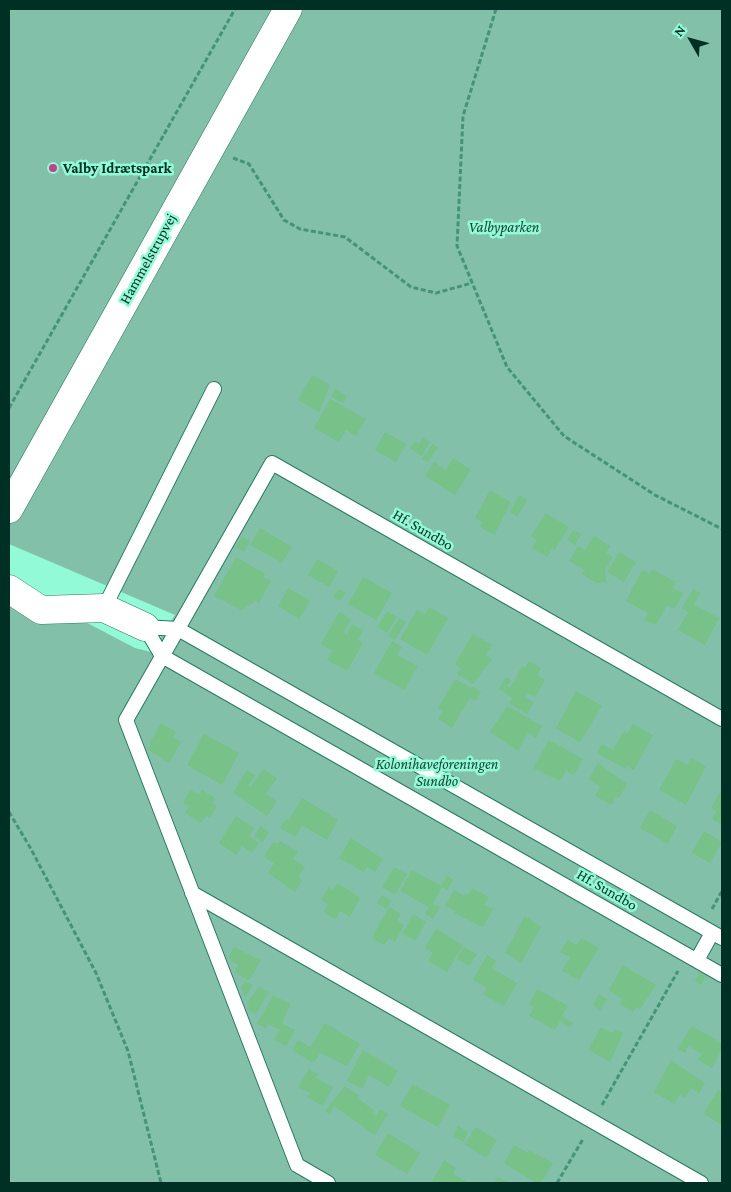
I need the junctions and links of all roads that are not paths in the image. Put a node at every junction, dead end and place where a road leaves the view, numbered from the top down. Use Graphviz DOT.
graph roads {
  1 [pos="288,9"];
  2 [pos="214,389"];
  3 [pos="9,509"];
  4 [pos="9,590"];
  5 [pos="104,608"];
  6 [pos="145,627"];
  7 [pos="178,629"];
  8 [pos="162,656"];
  9 [pos="722,719"];
  10 [pos="192,893"];
  11 [pos="717,935"];
  12 [pos="692,958"];
  13 [pos="722,975"];
  14 [pos="328,1183"];
  15 [pos="701,1183"];
  1 -- 3 [label="street, Hammelstrupvej"];
  2 -- 5 [label="lane"];
  4 -- 5 [label="street"];
  5 -- 6 [label="street"];
  6 -- 7 [label="lane, Hf. Sundbo"];
  6 -- 8 [label="lane"];
  7 -- 8 [label="lane, Hf. Sundbo"];
  7 -- 9 [label="lane, Hf. Sundbo"];
  7 -- 11 [label="lane, Hf. Sundbo"];
  8 -- 10 [label="lane, Hf. Sundbo"];
  8 -- 12 [label="lane, Hf. Sundbo"];
  10 -- 14 [label="lane, Hf. Sundbo"];
  10 -- 15 [label="lane"];
  11 -- 12 [label="lane, Hf. Sundbo"];
  12 -- 13 [label="lane, Hf. Sundbo"];
}
